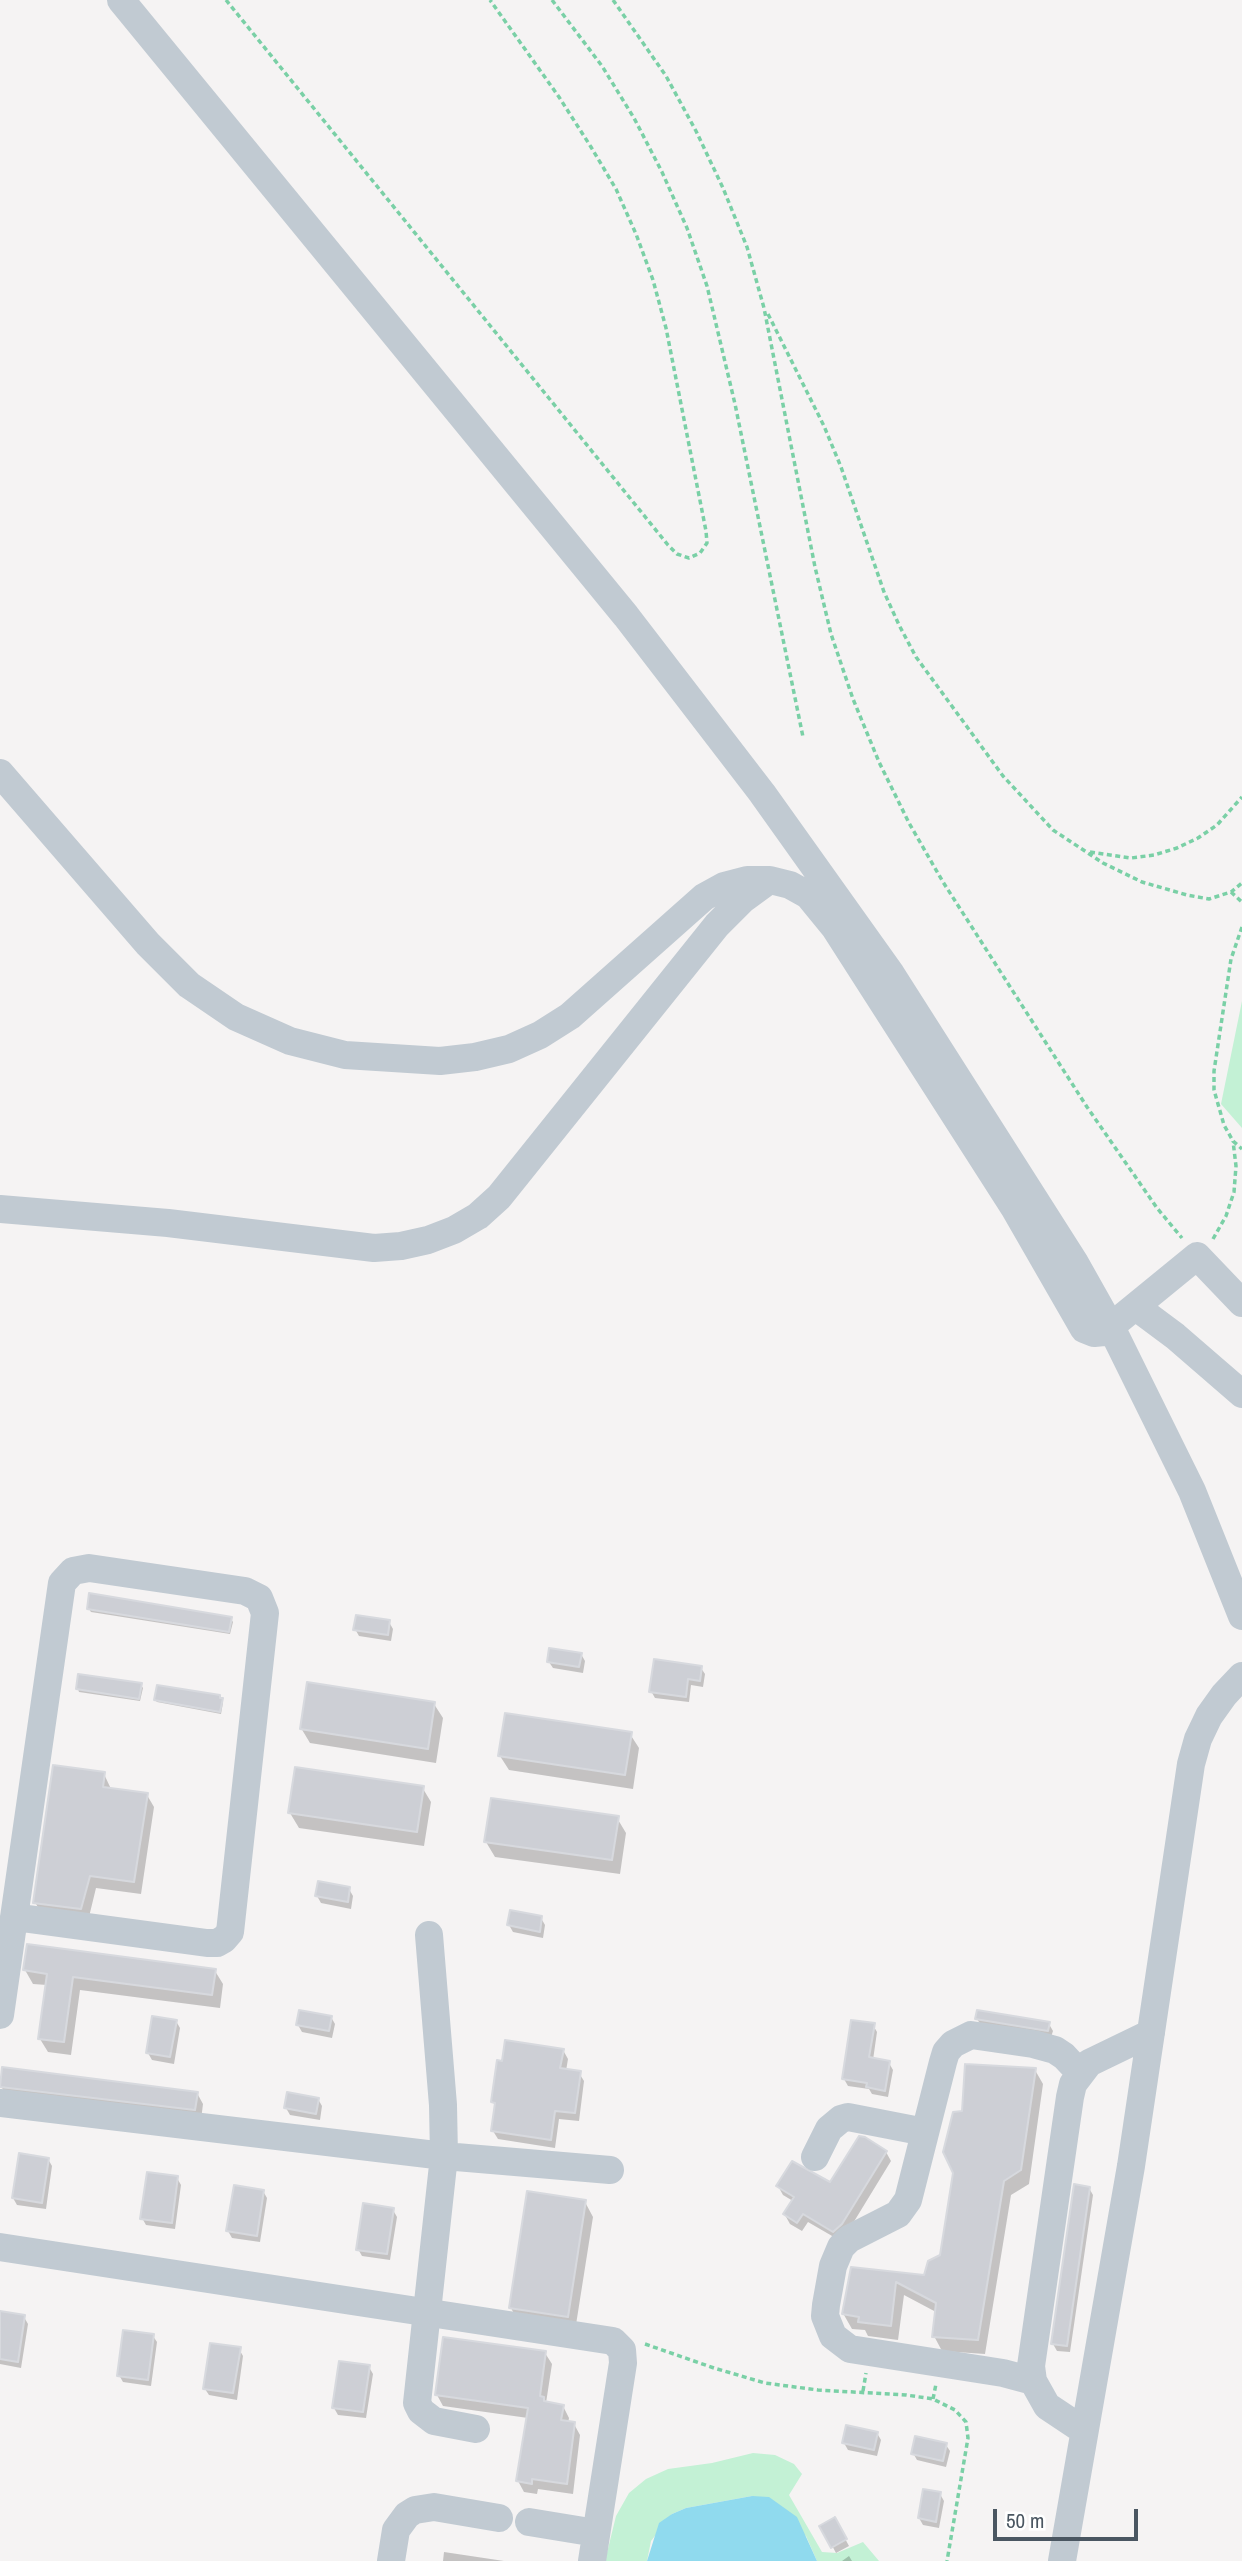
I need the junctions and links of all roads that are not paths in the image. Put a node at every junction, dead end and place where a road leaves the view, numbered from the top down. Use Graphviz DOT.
graph roads {
  1 [pos="121,0"];
  2 [pos="0,773"];
  3 [pos="770,880"];
  4 [pos="0,1209"];
  5 [pos="1242,1303"];
  6 [pos="1136,1307"];
  7 [pos="1111,1327"];
  8 [pos="1242,1394"];
  9 [pos="1242,1616"];
  10 [pos="1242,1676"];
  11 [pos="14,1917"];
  12 [pos="429,1935"];
  13 [pos="0,2015"];
  14 [pos="1151,2033"];
  15 [pos="1080,2073"];
  16 [pos="0,2103"];
  17 [pos="925,2132"];
  18 [pos="444,2156"];
  19 [pos="815,2157"];
  20 [pos="610,2170"];
  21 [pos="0,2247"];
  22 [pos="427,2313"];
  23 [pos="1033,2381"];
  24 [pos="476,2429"];
  25 [pos="1083,2430"];
  26 [pos="499,2518"];
  27 [pos="529,2522"];
  28 [pos="596,2533"];
  29 [pos="391,2561"];
  30 [pos="592,2561"];
  31 [pos="1062,2561"];
  1 -- 7 [label="lane"];
  2 -- 3 [label="lane"];
  3 -- 4 [label="lane"];
  3 -- 7 [label="lane"];
  5 -- 6 [label="lane"];
  6 -- 7 [label="lane"];
  6 -- 8 [label="lane"];
  7 -- 9 [label="lane"];
  10 -- 14 [label="lane"];
  11 -- 11 [label="lane"];
  11 -- 13 [label="lane"];
  12 -- 18 [label="lane"];
  14 -- 15 [label="lane"];
  14 -- 25 [label="lane"];
  15 -- 17 [label="lane"];
  15 -- 23 [label="lane"];
  16 -- 18 [label="lane"];
  17 -- 19 [label="lane"];
  17 -- 23 [label="lane"];
  18 -- 20 [label="lane"];
  18 -- 22 [label="lane"];
  21 -- 22 [label="lane"];
  22 -- 24 [label="lane"];
  22 -- 28 [label="lane"];
  23 -- 25 [label="lane"];
  25 -- 31 [label="lane"];
  26 -- 29 [label="lane"];
  27 -- 28 [label="lane"];
  28 -- 30 [label="lane"];
}
